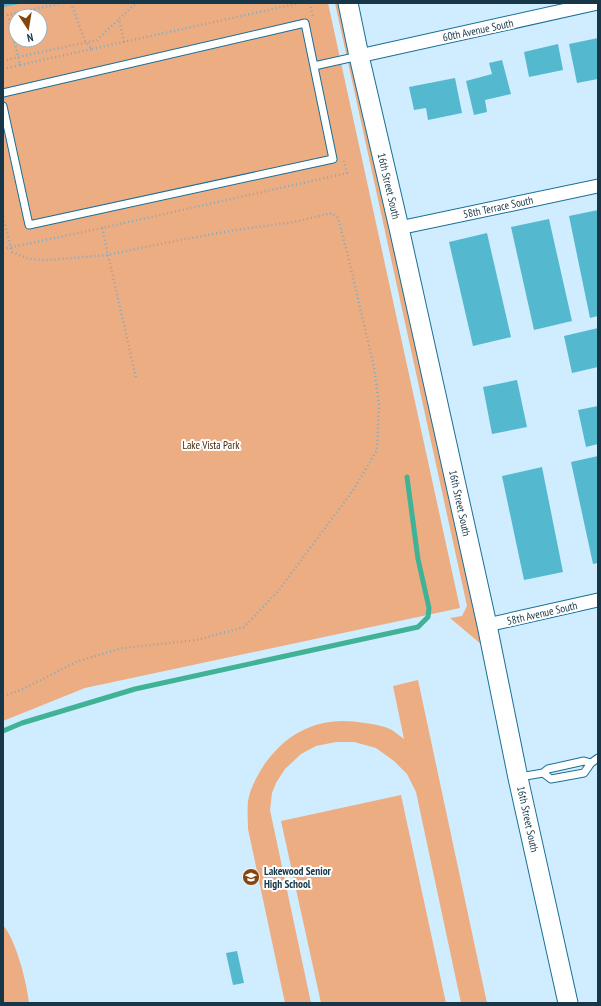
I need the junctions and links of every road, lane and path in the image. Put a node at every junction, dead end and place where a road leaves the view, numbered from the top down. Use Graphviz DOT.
graph roads {
  1 [pos="62,3"];
  2 [pos="71,3"];
  3 [pos="136,3"];
  4 [pos="300,3"];
  5 [pos="348,3"];
  6 [pos="598,4"];
  7 [pos="40,8"];
  8 [pos="8,15"];
  9 [pos="3,16"];
  10 [pos="119,19"];
  11 [pos="86,41"];
  12 [pos="124,42"];
  13 [pos="16,48"];
  14 [pos="92,49"];
  15 [pos="18,56"];
  16 [pos="359,56"];
  17 [pos="3,61"];
  18 [pos="20,65"];
  19 [pos="314,66"];
  20 [pos="3,69"];
  21 [pos="3,93"];
  22 [pos="3,106"];
  23 [pos="598,186"];
  24 [pos="3,217"];
  25 [pos="102,228"];
  26 [pos="399,228"];
  27 [pos="107,255"];
  28 [pos="136,378"];
  29 [pos="598,600"];
  30 [pos="487,625"];
  31 [pos="3,696"];
  32 [pos="598,758"];
  33 [pos="591,763"];
  34 [pos="543,774"];
  35 [pos="518,778"];
  36 [pos="568,1003"];
  1 -- 7 [label="path"];
  2 -- 11 [label="path"];
  3 -- 10 [label="path"];
  4 -- 12 [label="path"];
  5 -- 16 [label="street, 16th Street South"];
  6 -- 16 [label="street, 60th Avenue South"];
  8 -- 9 [label="path"];
  10 -- 11 [label="path"];
  10 -- 12 [label="path"];
  11 -- 14 [label="path"];
  11 -- 15 [label="path"];
  12 -- 14 [label="path"];
  13 -- 15 [label="path"];
  14 -- 18 [label="path"];
  15 -- 17 [label="path"];
  15 -- 18 [label="path"];
  16 -- 19 [label="lane"];
  16 -- 26 [label="street, 16th Street South"];
  18 -- 20 [label="path"];
  19 -- 21 [label="lane"];
  19 -- 22 [label="lane"];
  23 -- 26 [label="street, 58th Terrace South"];
  24 -- 27 [label="path"];
  25 -- 27 [label="path"];
  26 -- 30 [label="street, 16th Street South"];
  27 -- 28 [label="path"];
  27 -- 31 [label="path"];
  29 -- 30 [label="street, 58th Avenue South"];
  30 -- 35 [label="street, 16th Street South"];
  32 -- 33 [label="lane"];
  33 -- 34 [label="lane"];
  33 -- 34 [label="lane"];
  34 -- 35 [label="lane"];
  35 -- 36 [label="street, 16th Street South"];
}
